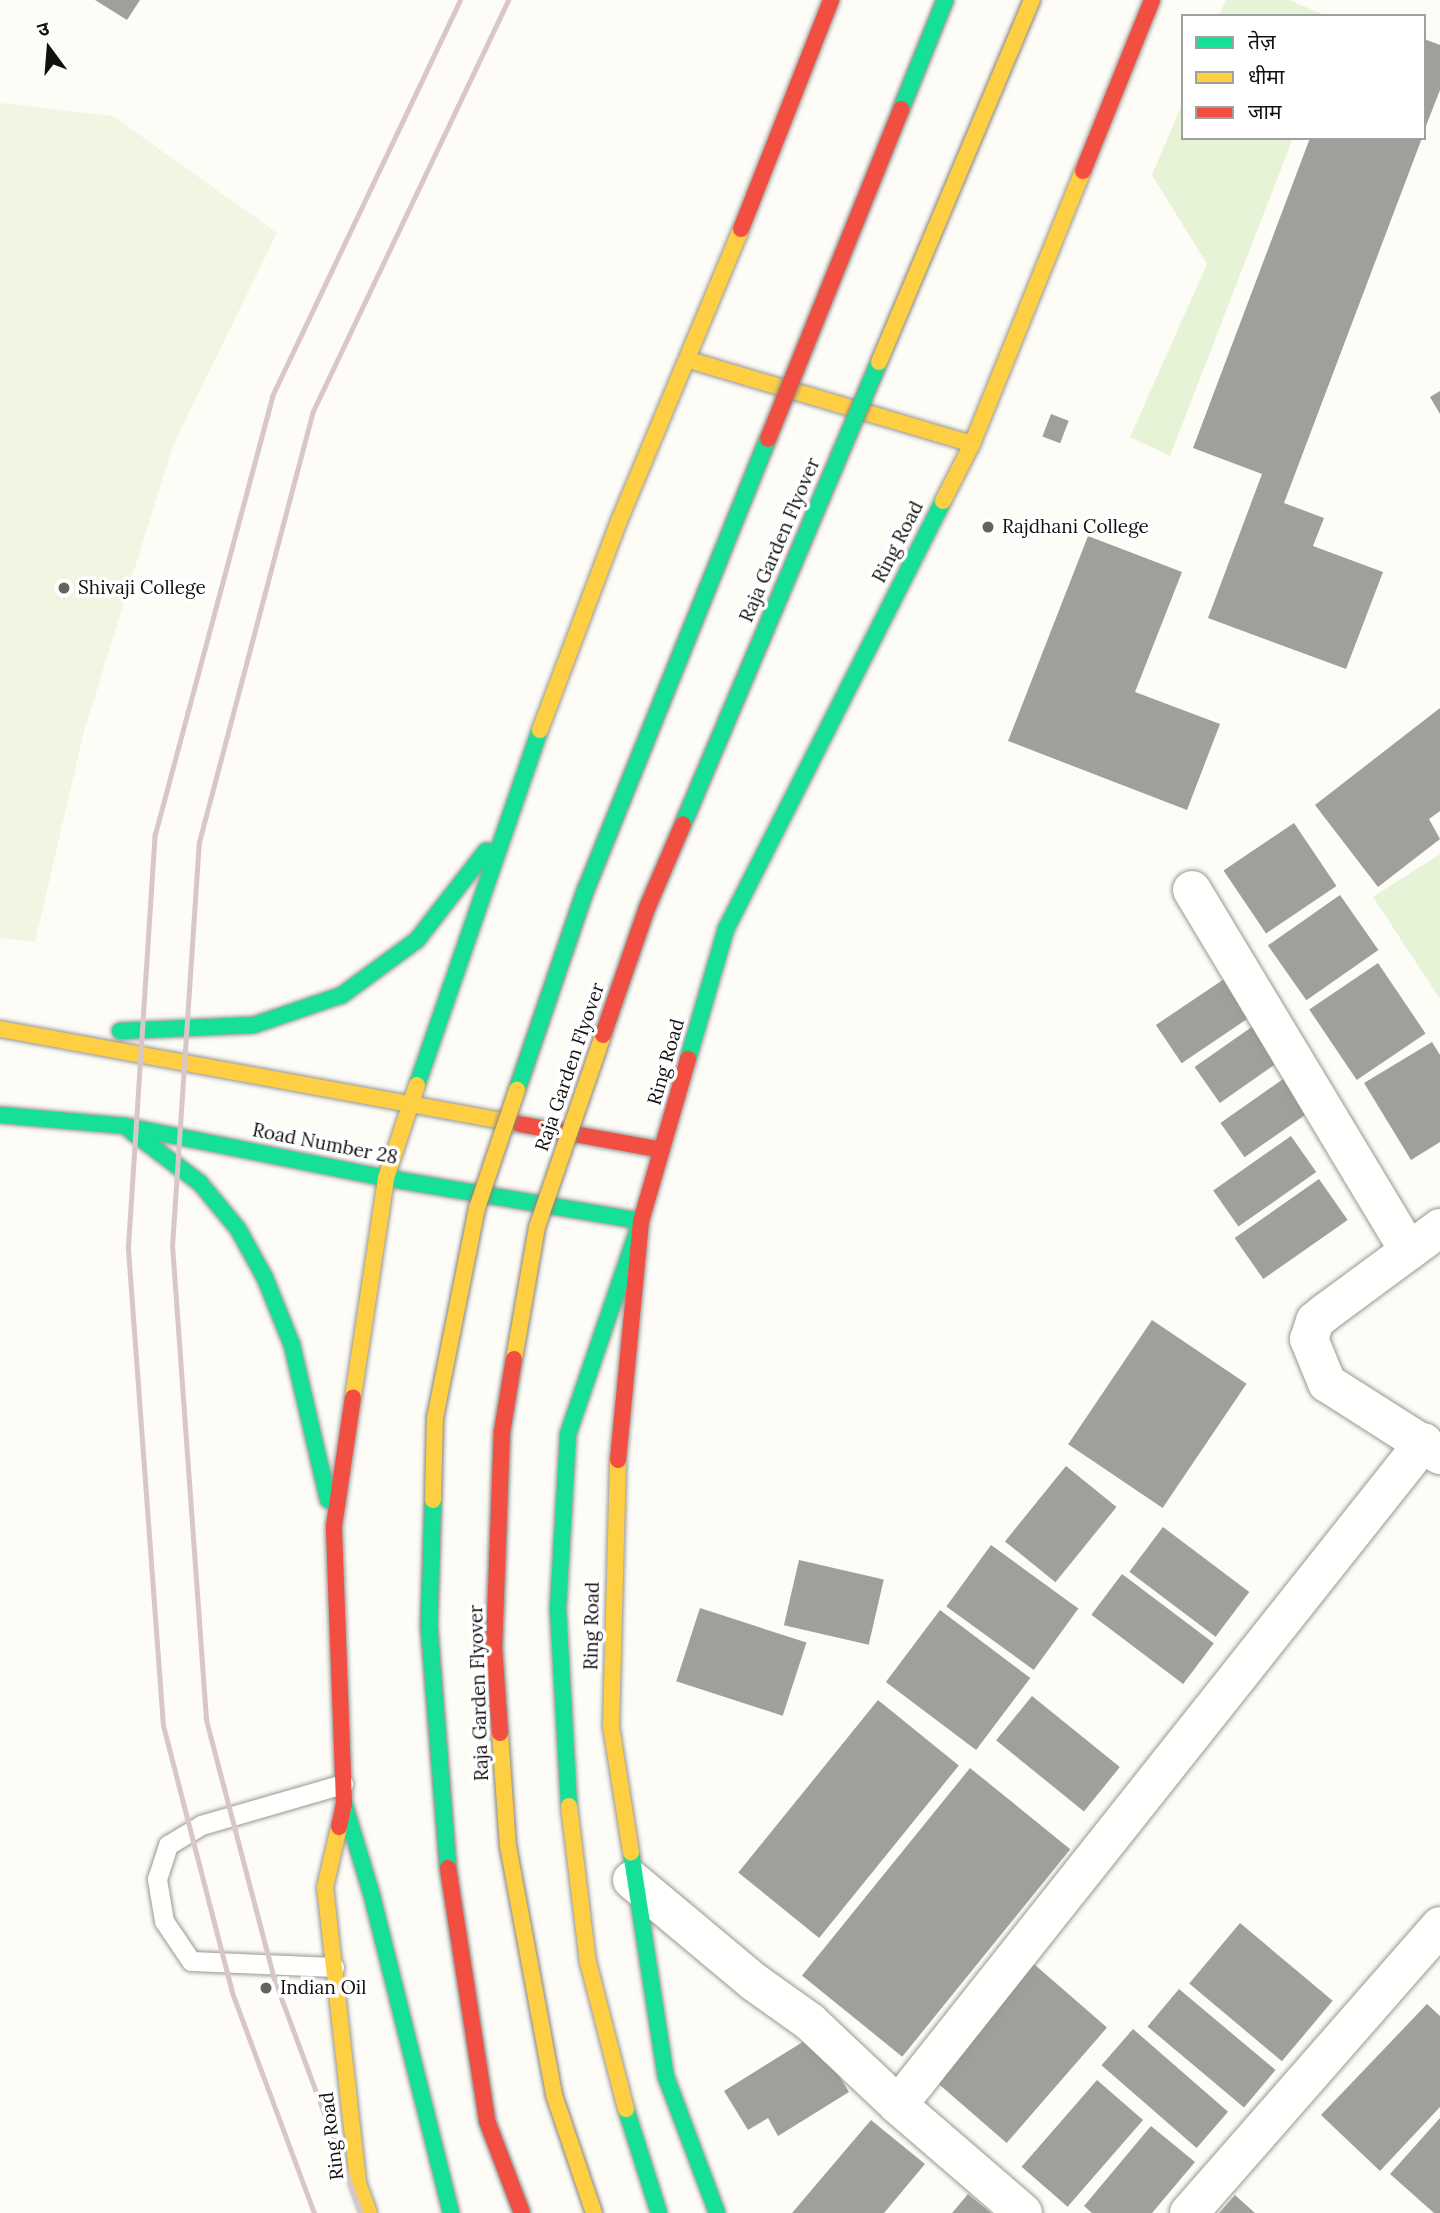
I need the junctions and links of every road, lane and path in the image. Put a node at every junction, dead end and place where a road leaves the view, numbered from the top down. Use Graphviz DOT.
graph roads {
  1 [pos="831,0"];
  2 [pos="945,0"];
  3 [pos="1032,0"];
  4 [pos="1152,0"];
  5 [pos="689,360"];
  6 [pos="972,444"];
  7 [pos="502,830"];
  8 [pos="1192,890"];
  9 [pos="0,1029"];
  10 [pos="41,1033"];
  11 [pos="414,1101"];
  12 [pos="0,1115"];
  13 [pos="125,1126"];
  14 [pos="662,1150"];
  15 [pos="386,1178"];
  16 [pos="641,1221"];
  17 [pos="1440,1228"];
  18 [pos="1409,1251"];
  19 [pos="1432,1448"];
  20 [pos="334,1526"];
  21 [pos="343,1794"];
  22 [pos="632,1880"];
  23 [pos="1440,1926"];
  24 [pos="334,1967"];
  25 [pos="898,2105"];
  26 [pos="369,2213"];
  27 [pos="451,2213"];
  28 [pos="522,2213"];
  29 [pos="594,2213"];
  30 [pos="659,2213"];
  31 [pos="717,2213"];
  32 [pos="1023,2213"];
  33 [pos="1189,2213"];
  1 -- 5 [label="main road, Ring Road"];
  2 -- 28 [label="main road, bridge"];
  3 -- 29 [label="main road, Raja Garden Flyover, bridge"];
  4 -- 6 [label="main road, Ring Road"];
  5 -- 6 [label="main road"];
  5 -- 7 [label="main road, Ring Road"];
  6 -- 14 [label="main road, Ring Road"];
  7 -- 10 [label="main road"];
  7 -- 11 [label="main road, Ring Road"];
  8 -- 18 [label="street"];
  9 -- 10 [label="main road"];
  10 -- 11 [label="main road"];
  11 -- 14 [label="main road"];
  11 -- 15 [label="main road, Ring Road"];
  12 -- 13 [label="main road, Road Number 28"];
  13 -- 15 [label="main road, Road Number 28"];
  13 -- 20 [label="main road"];
  14 -- 16 [label="main road, Ring Road"];
  15 -- 16 [label="main road, Road Number 28"];
  15 -- 20 [label="main road, Ring Road"];
  16 -- 22 [label="main road, Ring Road"];
  16 -- 30 [label="main road"];
  17 -- 18 [label="street"];
  18 -- 19 [label="street"];
  19 -- 25 [label="street"];
  20 -- 21 [label="main road, Ring Road"];
  21 -- 24 [label="main road, Ring Road"];
  21 -- 24 [label="lane"];
  21 -- 27 [label="main road"];
  22 -- 25 [label="street"];
  22 -- 31 [label="main road, Ring Road"];
  23 -- 33 [label="street"];
  24 -- 26 [label="main road, Ring Road"];
  25 -- 32 [label="street"];
}
